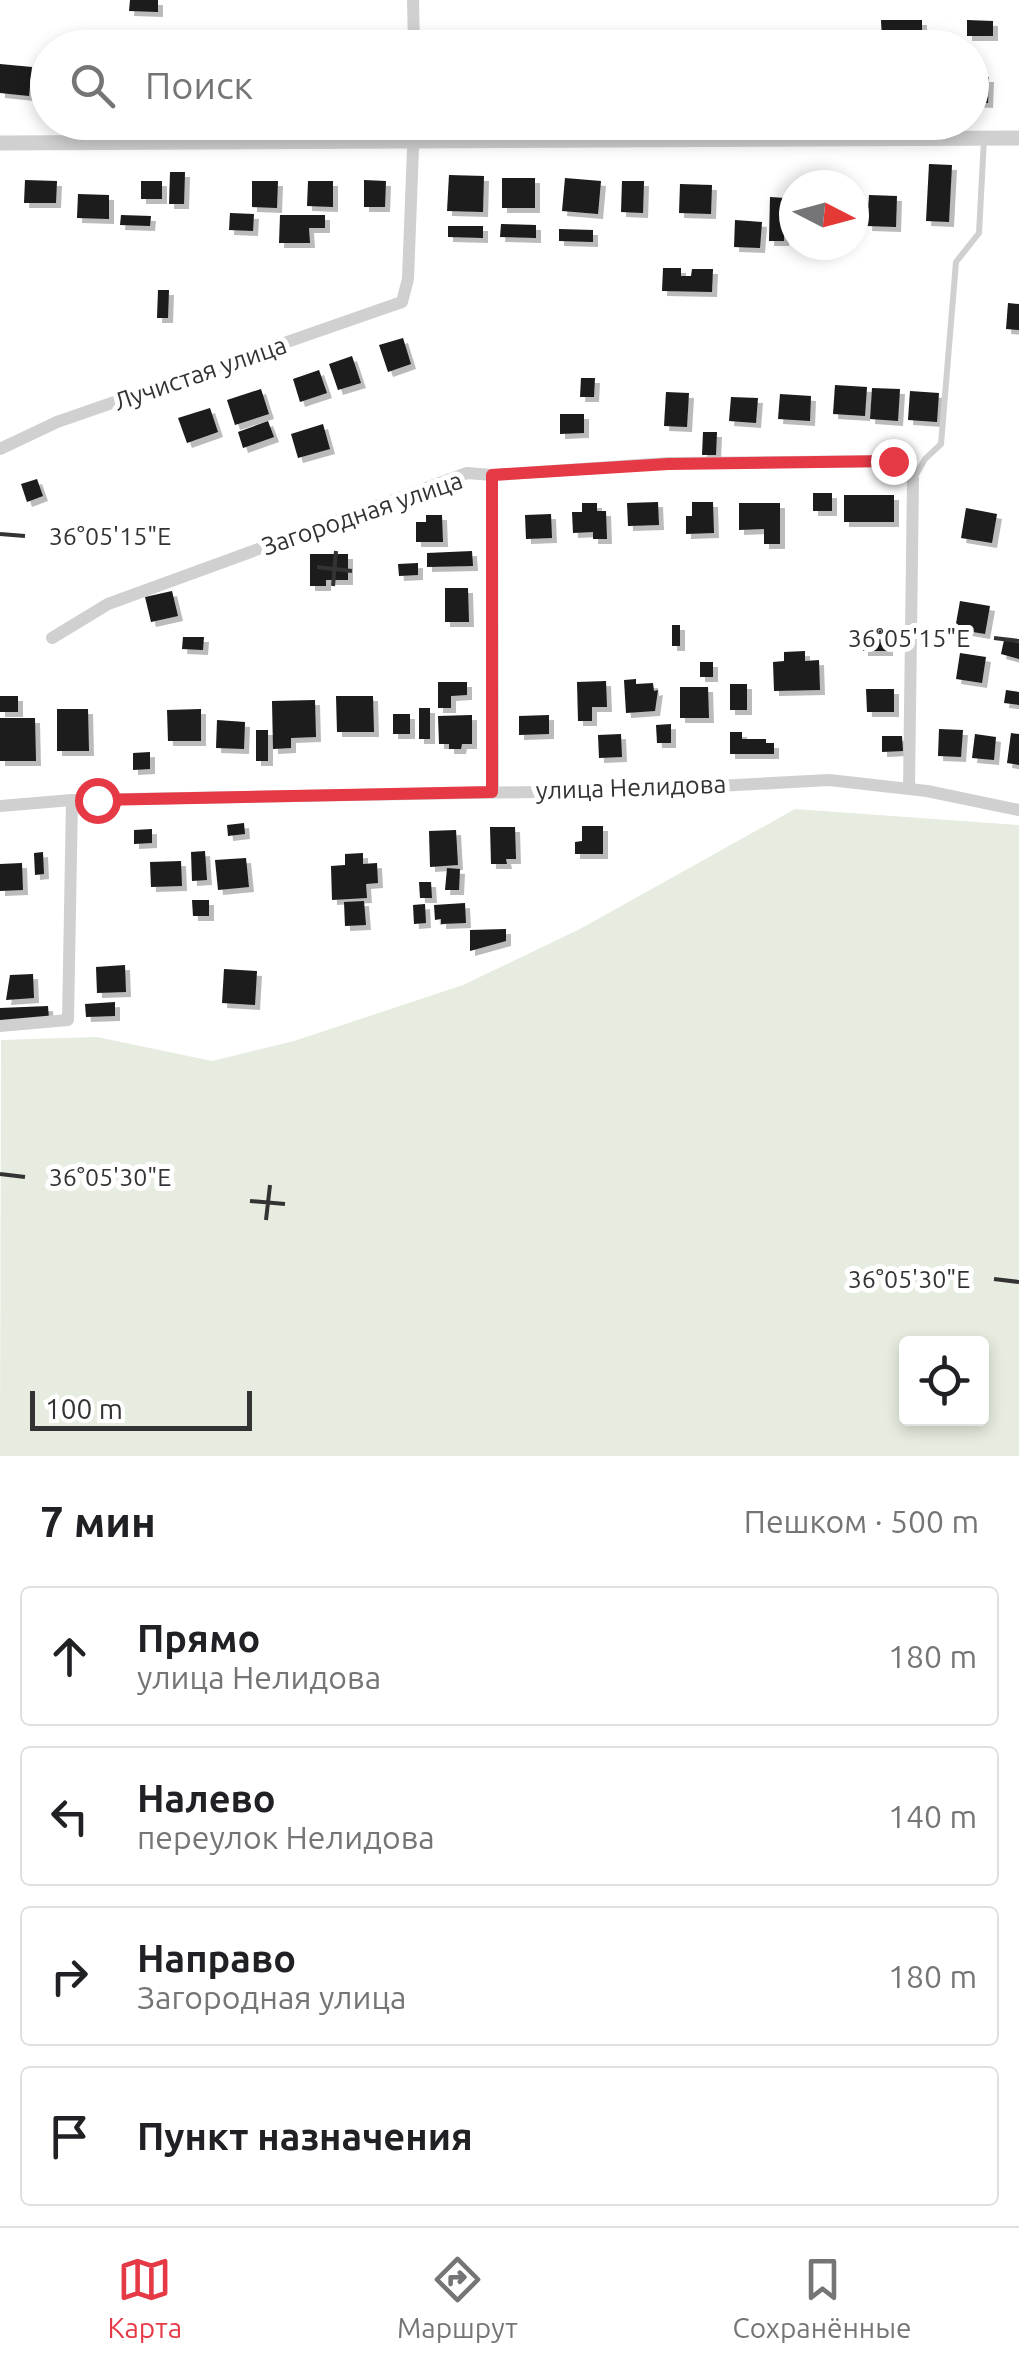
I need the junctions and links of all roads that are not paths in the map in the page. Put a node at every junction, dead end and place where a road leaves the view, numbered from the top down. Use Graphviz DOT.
graph roads {
  1 [pos="413,0"];
  2 [pos="414,30"];
  3 [pos="989,138"];
  4 [pos="1019,138"];
  5 [pos="414,140"];
  6 [pos="984,140"];
  7 [pos="0,143"];
  8 [pos="0,449"];
  9 [pos="492,475"];
  10 [pos="914,479"];
  11 [pos="52,638"];
  12 [pos="909,789"];
  13 [pos="492,792"];
  14 [pos="72,800"];
  15 [pos="0,806"];
  16 [pos="1019,810"];
  17 [pos="0,1026"];
  1 -- 2 [label="street"];
  3 -- 4 [label="street"];
  5 -- 7 [label="street"];
  5 -- 8 [label="street, Лучистая улица"];
  6 -- 10 [label="lane"];
  9 -- 10 [label="street, Загородная улица"];
  9 -- 11 [label="street, Загородная улица"];
  9 -- 13 [label="street"];
  10 -- 12 [label="street"];
  12 -- 13 [label="street, улица Нелидова"];
  12 -- 16 [label="street, улица Нелидова"];
  13 -- 14 [label="street, улица Нелидова"];
  14 -- 15 [label="street, улица Нелидова"];
  14 -- 17 [label="street"];
}
